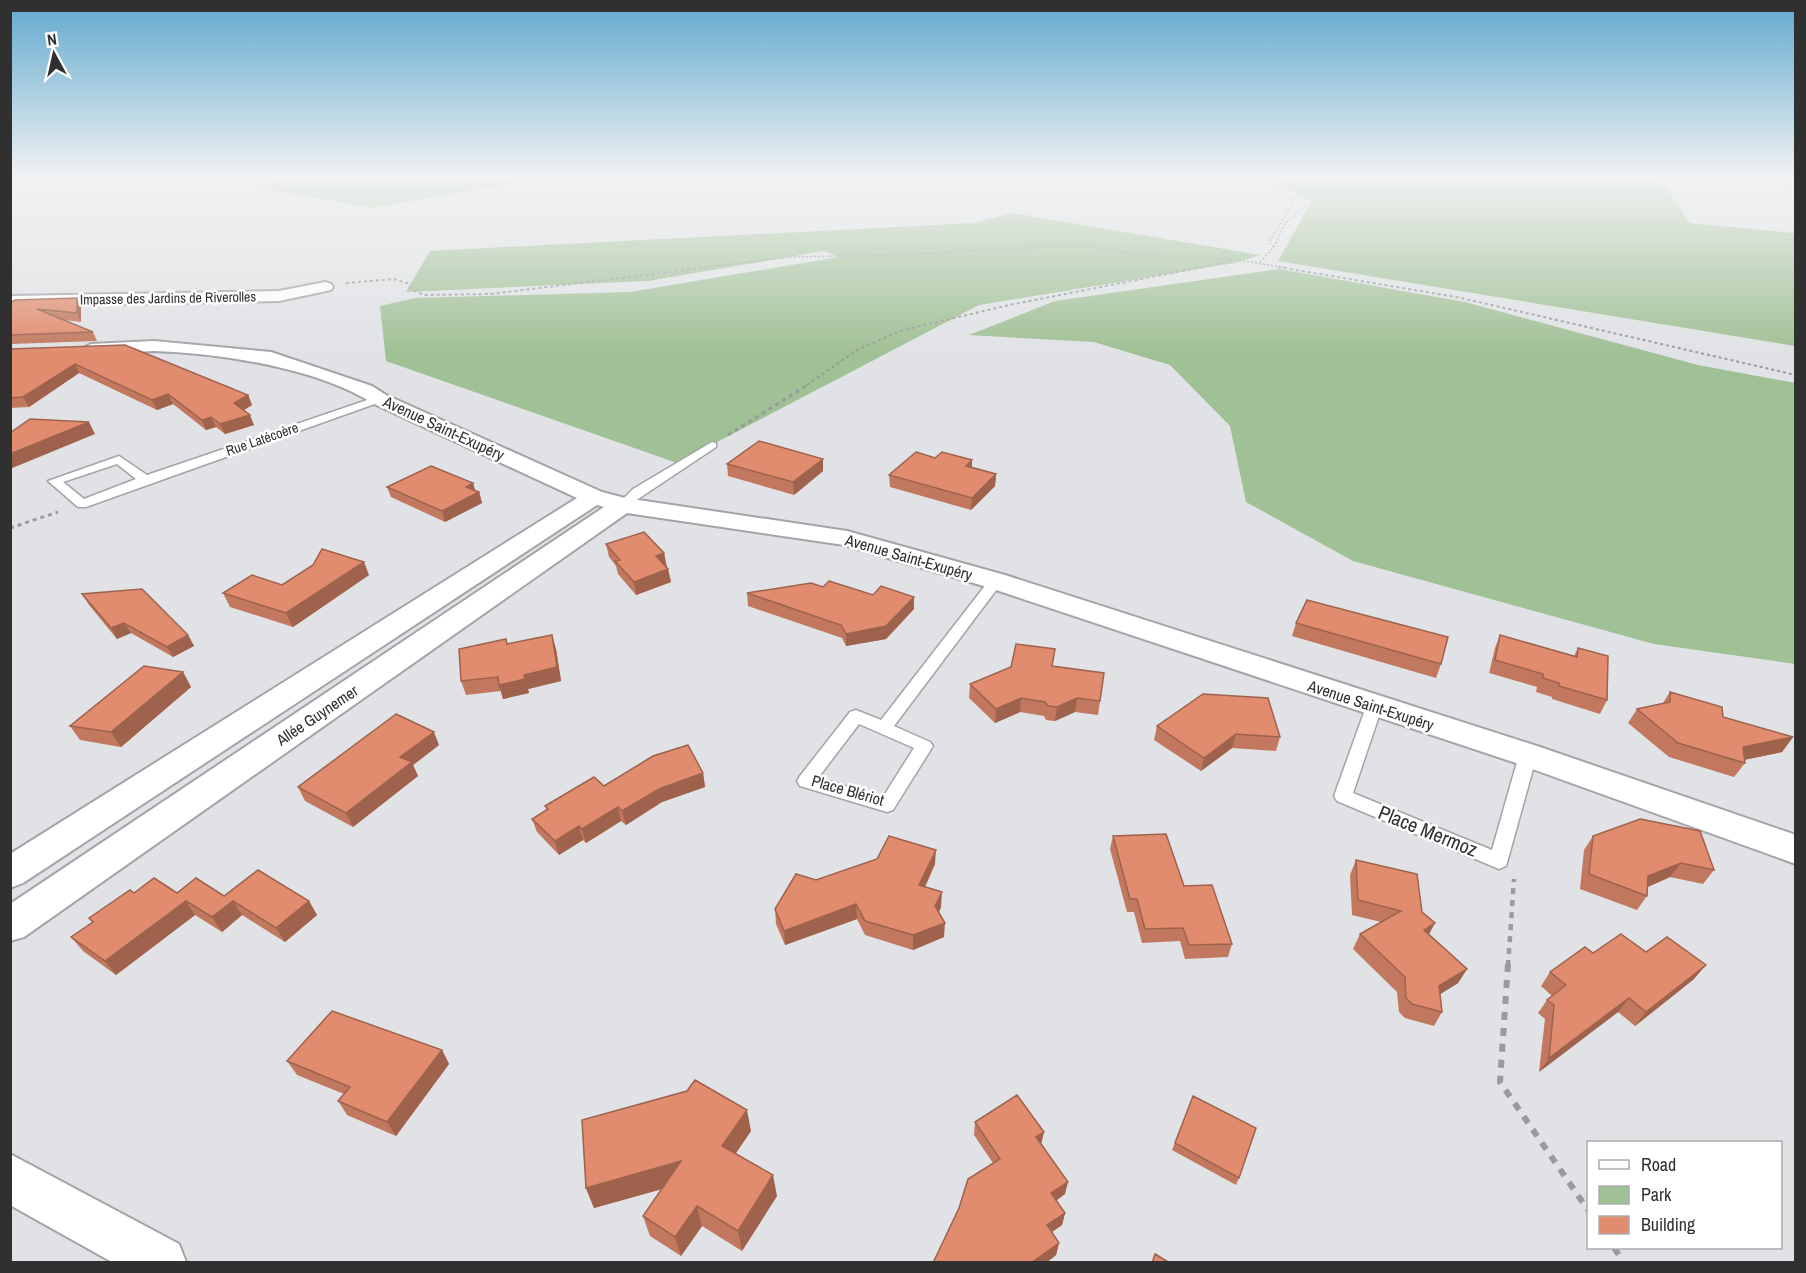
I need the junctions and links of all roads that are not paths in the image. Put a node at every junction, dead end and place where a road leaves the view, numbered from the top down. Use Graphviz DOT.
graph roads {
  1 [pos="325,286"];
  2 [pos="10,301"];
  3 [pos="70,350"];
  4 [pos="380,399"];
  5 [pos="712,445"];
  6 [pos="145,480"];
  7 [pos="594,497"];
  8 [pos="623,505"];
  9 [pos="996,581"];
  10 [pos="1374,707"];
  11 [pos="884,728"];
  12 [pos="1528,755"];
  13 [pos="1796,850"];
  14 [pos="10,873"];
  15 [pos="10,925"];
  16 [pos="10,1178"];
  17 [pos="161,1263"];
  1 -- 2 [label="street, Impasse des Jardins de Riverolles"];
  3 -- 4 [label="street, Avenue Saint-Exupéry"];
  4 -- 6 [label="lane, Rue Latécoère"];
  4 -- 7 [label="street, Avenue Saint-Exupéry"];
  5 -- 8 [label="lane"];
  6 -- 6 [label="lane, Rue Latécoère"];
  7 -- 8 [label="street, Avenue Saint-Exupéry"];
  7 -- 14 [label="street, Allée Guynemer"];
  8 -- 9 [label="street, Avenue Saint-Exupéry"];
  8 -- 15 [label="street, Allée Guynemer"];
  9 -- 10 [label="street, Avenue Saint-Exupéry"];
  9 -- 11 [label="lane"];
  10 -- 12 [label="street, Avenue Saint-Exupéry"];
  10 -- 12 [label="lane, Place Mermoz"];
  11 -- 11 [label="lane, Place Blériot"];
  12 -- 13 [label="street, Avenue Saint-Exupéry"];
  16 -- 17 [label="street"];
}
